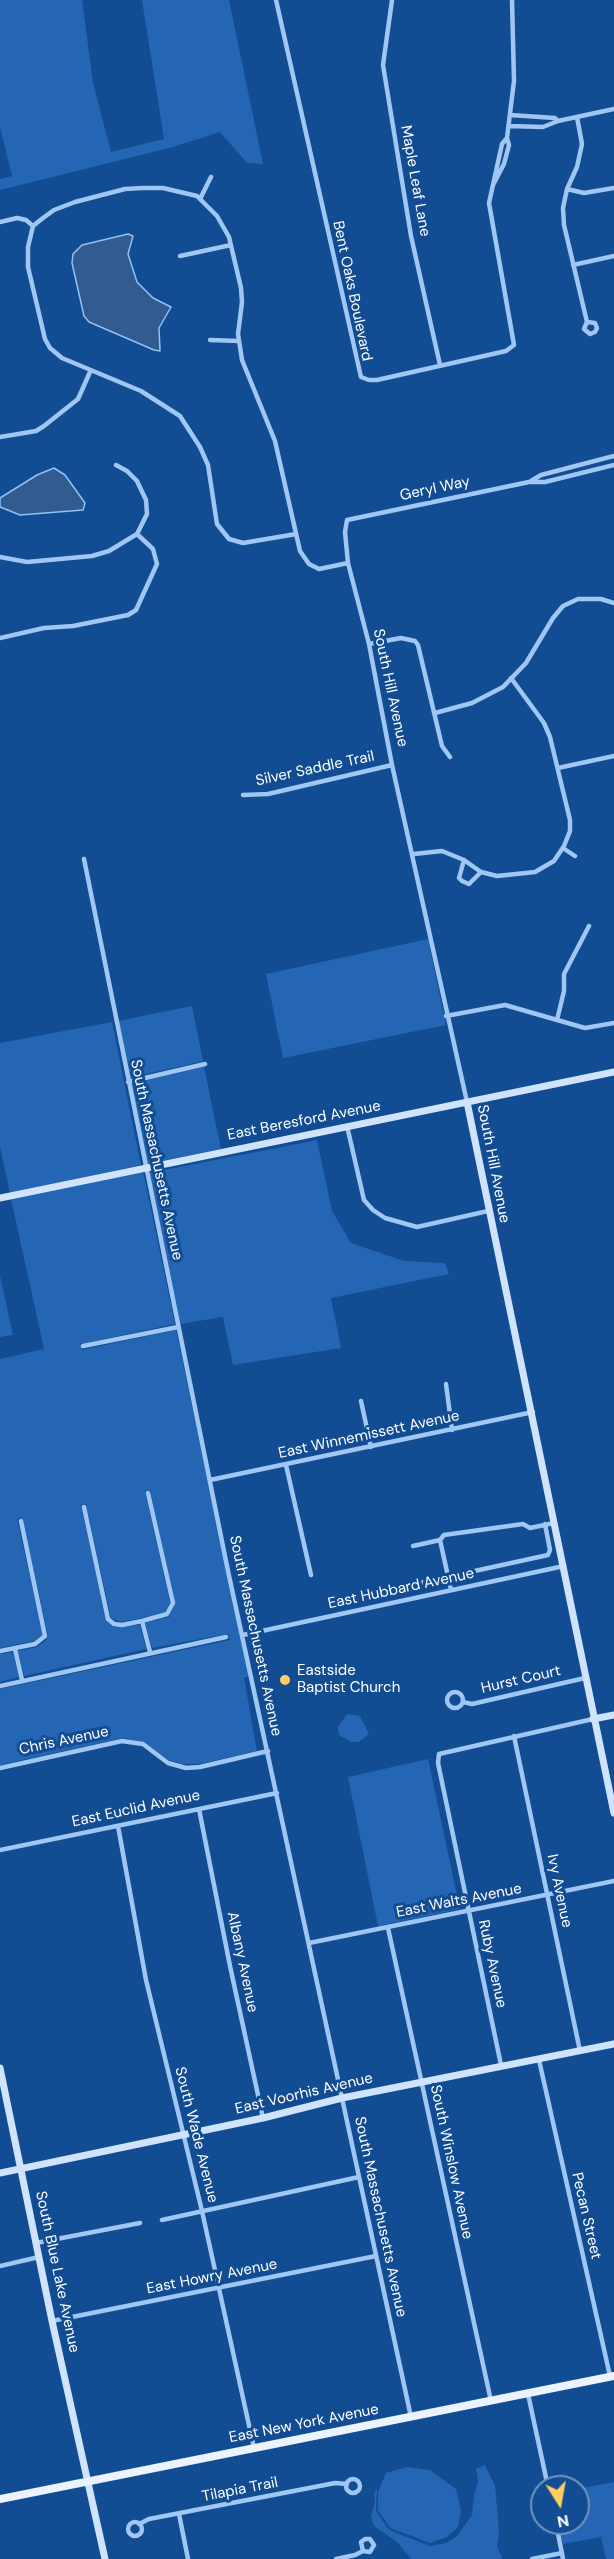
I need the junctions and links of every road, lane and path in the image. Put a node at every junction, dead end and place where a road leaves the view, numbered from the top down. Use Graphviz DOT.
graph roads {
  1 [pos="276,0"];
  2 [pos="392,0"];
  3 [pos="512,0"];
  4 [pos="614,109"];
  5 [pos="510,116"];
  6 [pos="577,117"];
  7 [pos="558,121"];
  8 [pos="509,126"];
  9 [pos="211,177"];
  10 [pos="614,188"];
  11 [pos="567,189"];
  12 [pos="200,199"];
  13 [pos="0,222"];
  14 [pos="33,226"];
  15 [pos="231,245"];
  16 [pos="180,256"];
  17 [pos="614,256"];
  18 [pos="573,265"];
  19 [pos="587,322"];
  20 [pos="210,340"];
  21 [pos="239,341"];
  22 [pos="440,365"];
  23 [pos="90,372"];
  24 [pos="0,437"];
  25 [pos="614,456"];
  26 [pos="116,465"];
  27 [pos="582,465"];
  28 [pos="614,465"];
  29 [pos="583,471"];
  30 [pos="529,482"];
  31 [pos="346,520"];
  32 [pos="137,534"];
  33 [pos="296,534"];
  34 [pos="0,557"];
  35 [pos="348,562"];
  36 [pos="614,603"];
  37 [pos="0,638"];
  38 [pos="369,644"];
  39 [pos="511,678"];
  40 [pos="435,713"];
  41 [pos="614,756"];
  42 [pos="450,757"];
  43 [pos="392,765"];
  44 [pos="558,768"];
  45 [pos="243,795"];
  46 [pos="562,848"];
  47 [pos="414,854"];
  48 [pos="575,855"];
  49 [pos="84,859"];
  50 [pos="464,860"];
  51 [pos="481,873"];
  52 [pos="589,926"];
  53 [pos="446,1017"];
  54 [pos="557,1020"];
  55 [pos="614,1023"];
  56 [pos="206,1064"];
  57 [pos="614,1072"];
  58 [pos="128,1082"];
  59 [pos="466,1102"];
  60 [pos="347,1126"];
  61 [pos="145,1167"];
  62 [pos="0,1198"];
  63 [pos="488,1211"];
  64 [pos="178,1327"];
  65 [pos="83,1346"];
  66 [pos="446,1384"];
  67 [pos="361,1401"];
  68 [pos="533,1412"];
  69 [pos="452,1430"];
  70 [pos="371,1447"];
  71 [pos="286,1465"];
  72 [pos="210,1480"];
  73 [pos="148,1493"];
  74 [pos="84,1507"];
  75 [pos="21,1521"];
  76 [pos="554,1522"];
  77 [pos="545,1524"];
  78 [pos="440,1540"];
  79 [pos="413,1546"];
  80 [pos="564,1566"];
  81 [pos="311,1575"];
  82 [pos="448,1576"];
  83 [pos="415,1584"];
  84 [pos="451,1590"];
  85 [pos="142,1621"];
  86 [pos="243,1635"];
  87 [pos="226,1637"];
  88 [pos="15,1648"];
  89 [pos="0,1651"];
  90 [pos="150,1652"];
  91 [pos="585,1678"];
  92 [pos="22,1680"];
  93 [pos="0,1686"];
  94 [pos="463,1702"];
  95 [pos="614,1714"];
  96 [pos="593,1719"];
  97 [pos="514,1736"];
  98 [pos="268,1751"];
  99 [pos="0,1768"];
  100 [pos="277,1793"];
  101 [pos="199,1809"];
  102 [pos="614,1813"];
  103 [pos="118,1826"];
  104 [pos="0,1851"];
  105 [pos="614,1881"];
  106 [pos="548,1896"];
  107 [pos="469,1911"];
  108 [pos="388,1928"];
  109 [pos="309,1943"];
  110 [pos="614,2044"];
  111 [pos="580,2051"];
  112 [pos="539,2060"];
  113 [pos="501,2066"];
  114 [pos="0,2068"];
  115 [pos="422,2082"];
  116 [pos="342,2098"];
  117 [pos="263,2118"];
  118 [pos="182,2135"];
  119 [pos="22,2169"];
  120 [pos="0,2173"];
  121 [pos="359,2178"];
  122 [pos="202,2211"];
  123 [pos="162,2220"];
  124 [pos="140,2223"];
  125 [pos="36,2243"];
  126 [pos="376,2256"];
  127 [pos="39,2257"];
  128 [pos="0,2266"];
  129 [pos="217,2288"];
  130 [pos="52,2321"];
  131 [pos="612,2377"];
  132 [pos="528,2394"];
  133 [pos="490,2401"];
  134 [pos="411,2417"];
  135 [pos="254,2448"];
  136 [pos="545,2475"];
  137 [pos="88,2481"];
  138 [pos="347,2484"];
  139 [pos="0,2499"];
  140 [pos="179,2514"];
  141 [pos="139,2524"];
  142 [pos="559,2535"];
  143 [pos="363,2551"];
  144 [pos="563,2556"];
  145 [pos="105,2559"];
  146 [pos="188,2559"];
  147 [pos="336,2559"];
  148 [pos="532,2559"];
  1 -- 22 [label="street, Bent Oaks Boulevard"];
  2 -- 22 [label="street, Maple Leaf Lane"];
  3 -- 5 [label="street, Bent Oaks Boulevard"];
  4 -- 6 [label="street"];
  5 -- 7 [label="street"];
  5 -- 8 [label="street, Bent Oaks Boulevard"];
  6 -- 7 [label="street"];
  6 -- 11 [label="street"];
  7 -- 8 [label="street"];
  8 -- 22 [label="street, Bent Oaks Boulevard"];
  9 -- 12 [label="street"];
  10 -- 11 [label="street"];
  11 -- 18 [label="street"];
  12 -- 14 [label="street"];
  12 -- 15 [label="street"];
  13 -- 14 [label="street"];
  14 -- 23 [label="street"];
  15 -- 16 [label="street"];
  15 -- 21 [label="street"];
  17 -- 18 [label="street"];
  18 -- 19 [label="street"];
  20 -- 21 [label="street"];
  21 -- 33 [label="street"];
  23 -- 24 [label="street"];
  23 -- 33 [label="street"];
  25 -- 27 [label="street, Geryl Way"];
  26 -- 32 [label="street"];
  27 -- 29 [label="street"];
  27 -- 30 [label="street, Geryl Way"];
  28 -- 29 [label="street, Geryl Way"];
  29 -- 30 [label="street, Geryl Way"];
  30 -- 31 [label="street, Geryl Way"];
  31 -- 35 [label="street, South Hill Avenue"];
  32 -- 34 [label="street"];
  32 -- 37 [label="street"];
  33 -- 35 [label="street"];
  35 -- 38 [label="street, South Hill Avenue"];
  36 -- 39 [label="street"];
  38 -- 40 [label="street"];
  38 -- 43 [label="street, South Hill Avenue"];
  39 -- 40 [label="street"];
  39 -- 44 [label="street"];
  40 -- 42 [label="street"];
  41 -- 44 [label="street"];
  43 -- 45 [label="street, Silver Saddle Trail"];
  43 -- 47 [label="street, South Hill Avenue"];
  44 -- 46 [label="street"];
  46 -- 48 [label="street"];
  46 -- 51 [label="street"];
  47 -- 50 [label="street"];
  47 -- 53 [label="street, South Hill Avenue"];
  49 -- 58 [label="street, South Massachusetts Avenue"];
  50 -- 51 [label="street"];
  50 -- 51 [label="street"];
  52 -- 54 [label="street"];
  53 -- 54 [label="street"];
  53 -- 59 [label="street, South Hill Avenue"];
  54 -- 55 [label="street"];
  56 -- 58 [label="street"];
  57 -- 59 [label="street, East Beresford Avenue"];
  58 -- 61 [label="street, South Massachusetts Avenue"];
  59 -- 60 [label="street, East Beresford Avenue"];
  59 -- 63 [label="street, South Hill Avenue"];
  60 -- 61 [label="street, East Beresford Avenue"];
  60 -- 63 [label="street"];
  61 -- 62 [label="street, East Beresford Avenue"];
  61 -- 64 [label="street, South Massachusetts Avenue"];
  63 -- 68 [label="street, South Hill Avenue"];
  64 -- 65 [label="street"];
  64 -- 72 [label="street, South Massachusetts Avenue"];
  66 -- 69 [label="street"];
  67 -- 70 [label="street"];
  68 -- 69 [label="street, East Winnemissett Avenue"];
  68 -- 76 [label="street, South Hill Avenue"];
  69 -- 70 [label="street, East Winnemissett Avenue"];
  70 -- 71 [label="street, East Winnemissett Avenue"];
  71 -- 72 [label="street, East Winnemissett Avenue"];
  71 -- 81 [label="street"];
  72 -- 86 [label="street, South Massachusetts Avenue"];
  73 -- 85 [label="street"];
  74 -- 85 [label="street"];
  75 -- 88 [label="street"];
  76 -- 77 [label="street"];
  76 -- 80 [label="street, South Hill Avenue"];
  77 -- 78 [label="street"];
  77 -- 82 [label="street"];
  78 -- 79 [label="street"];
  78 -- 82 [label="street"];
  80 -- 84 [label="street, East Hubbard Avenue"];
  80 -- 91 [label="street, South Hill Avenue"];
  82 -- 83 [label="street"];
  82 -- 84 [label="street"];
  84 -- 86 [label="street, East Hubbard Avenue"];
  85 -- 90 [label="street"];
  86 -- 98 [label="street, South Massachusetts Avenue"];
  87 -- 90 [label="street"];
  88 -- 89 [label="street"];
  88 -- 92 [label="street"];
  90 -- 92 [label="street"];
  91 -- 94 [label="street, Hurst Court"];
  91 -- 96 [label="street, South Hill Avenue"];
  92 -- 93 [label="street"];
  95 -- 96 [label="street"];
  96 -- 97 [label="street"];
  96 -- 102 [label="street, South Hill Avenue"];
  97 -- 106 [label="street, Ivy Avenue"];
  97 -- 107 [label="street, Ruby Avenue"];
  98 -- 99 [label="street, Chris Avenue"];
  98 -- 100 [label="street, South Massachusetts Avenue"];
  100 -- 101 [label="street, East Euclid Avenue"];
  100 -- 109 [label="street, South Massachusetts Avenue"];
  101 -- 103 [label="street, East Euclid Avenue"];
  101 -- 117 [label="street, Albany Avenue"];
  103 -- 104 [label="street, East Euclid Avenue"];
  103 -- 118 [label="street, South Wade Avenue"];
  105 -- 106 [label="street, East Walts Avenue"];
  106 -- 107 [label="street, East Walts Avenue"];
  106 -- 111 [label="street, Ivy Avenue"];
  107 -- 108 [label="street, East Walts Avenue"];
  107 -- 113 [label="street, Ruby Avenue"];
  108 -- 109 [label="street, East Walts Avenue"];
  108 -- 115 [label="street, South Winslow Avenue"];
  109 -- 116 [label="street, South Massachusetts Avenue"];
  110 -- 111 [label="street, East Voorhis Avenue"];
  111 -- 112 [label="street, East Voorhis Avenue"];
  112 -- 113 [label="street, East Voorhis Avenue"];
  112 -- 131 [label="street, Pecan Street"];
  113 -- 115 [label="street, East Voorhis Avenue"];
  114 -- 119 [label="street, South Blue Lake Avenue"];
  115 -- 116 [label="street, East Voorhis Avenue"];
  115 -- 133 [label="street, South Winslow Avenue"];
  116 -- 117 [label="street, East Voorhis Avenue"];
  116 -- 121 [label="street, South Massachusetts Avenue"];
  117 -- 118 [label="street, East Voorhis Avenue"];
  118 -- 119 [label="street, East Voorhis Avenue"];
  118 -- 122 [label="street, South Wade Avenue"];
  119 -- 120 [label="street, East Voorhis Avenue"];
  119 -- 125 [label="street, South Blue Lake Avenue"];
  121 -- 122 [label="street"];
  121 -- 126 [label="street, South Massachusetts Avenue"];
  122 -- 123 [label="street"];
  122 -- 129 [label="street, South Wade Avenue"];
  124 -- 125 [label="street"];
  125 -- 127 [label="street, South Blue Lake Avenue"];
  126 -- 129 [label="street, East Howry Avenue"];
  126 -- 134 [label="street, South Massachusetts Avenue"];
  127 -- 128 [label="street"];
  127 -- 130 [label="street, South Blue Lake Avenue"];
  129 -- 130 [label="street, East Howry Avenue"];
  129 -- 135 [label="street, South Wade Avenue"];
  130 -- 137 [label="street, South Blue Lake Avenue"];
  131 -- 132 [label="main road, East New York Avenue"];
  132 -- 133 [label="main road, East New York Avenue"];
  132 -- 136 [label="street"];
  133 -- 134 [label="main road, East New York Avenue"];
  134 -- 135 [label="main road, East New York Avenue"];
  135 -- 137 [label="main road, East New York Avenue"];
  137 -- 139 [label="main road, East New York Avenue"];
  137 -- 145 [label="street, South Blue Lake Avenue"];
  138 -- 140 [label="street, Tilapia Trail"];
  140 -- 141 [label="street, Tilapia Trail"];
  140 -- 146 [label="street"];
  142 -- 144 [label="street"];
  143 -- 147 [label="street"];
  144 -- 148 [label="street"];
}
